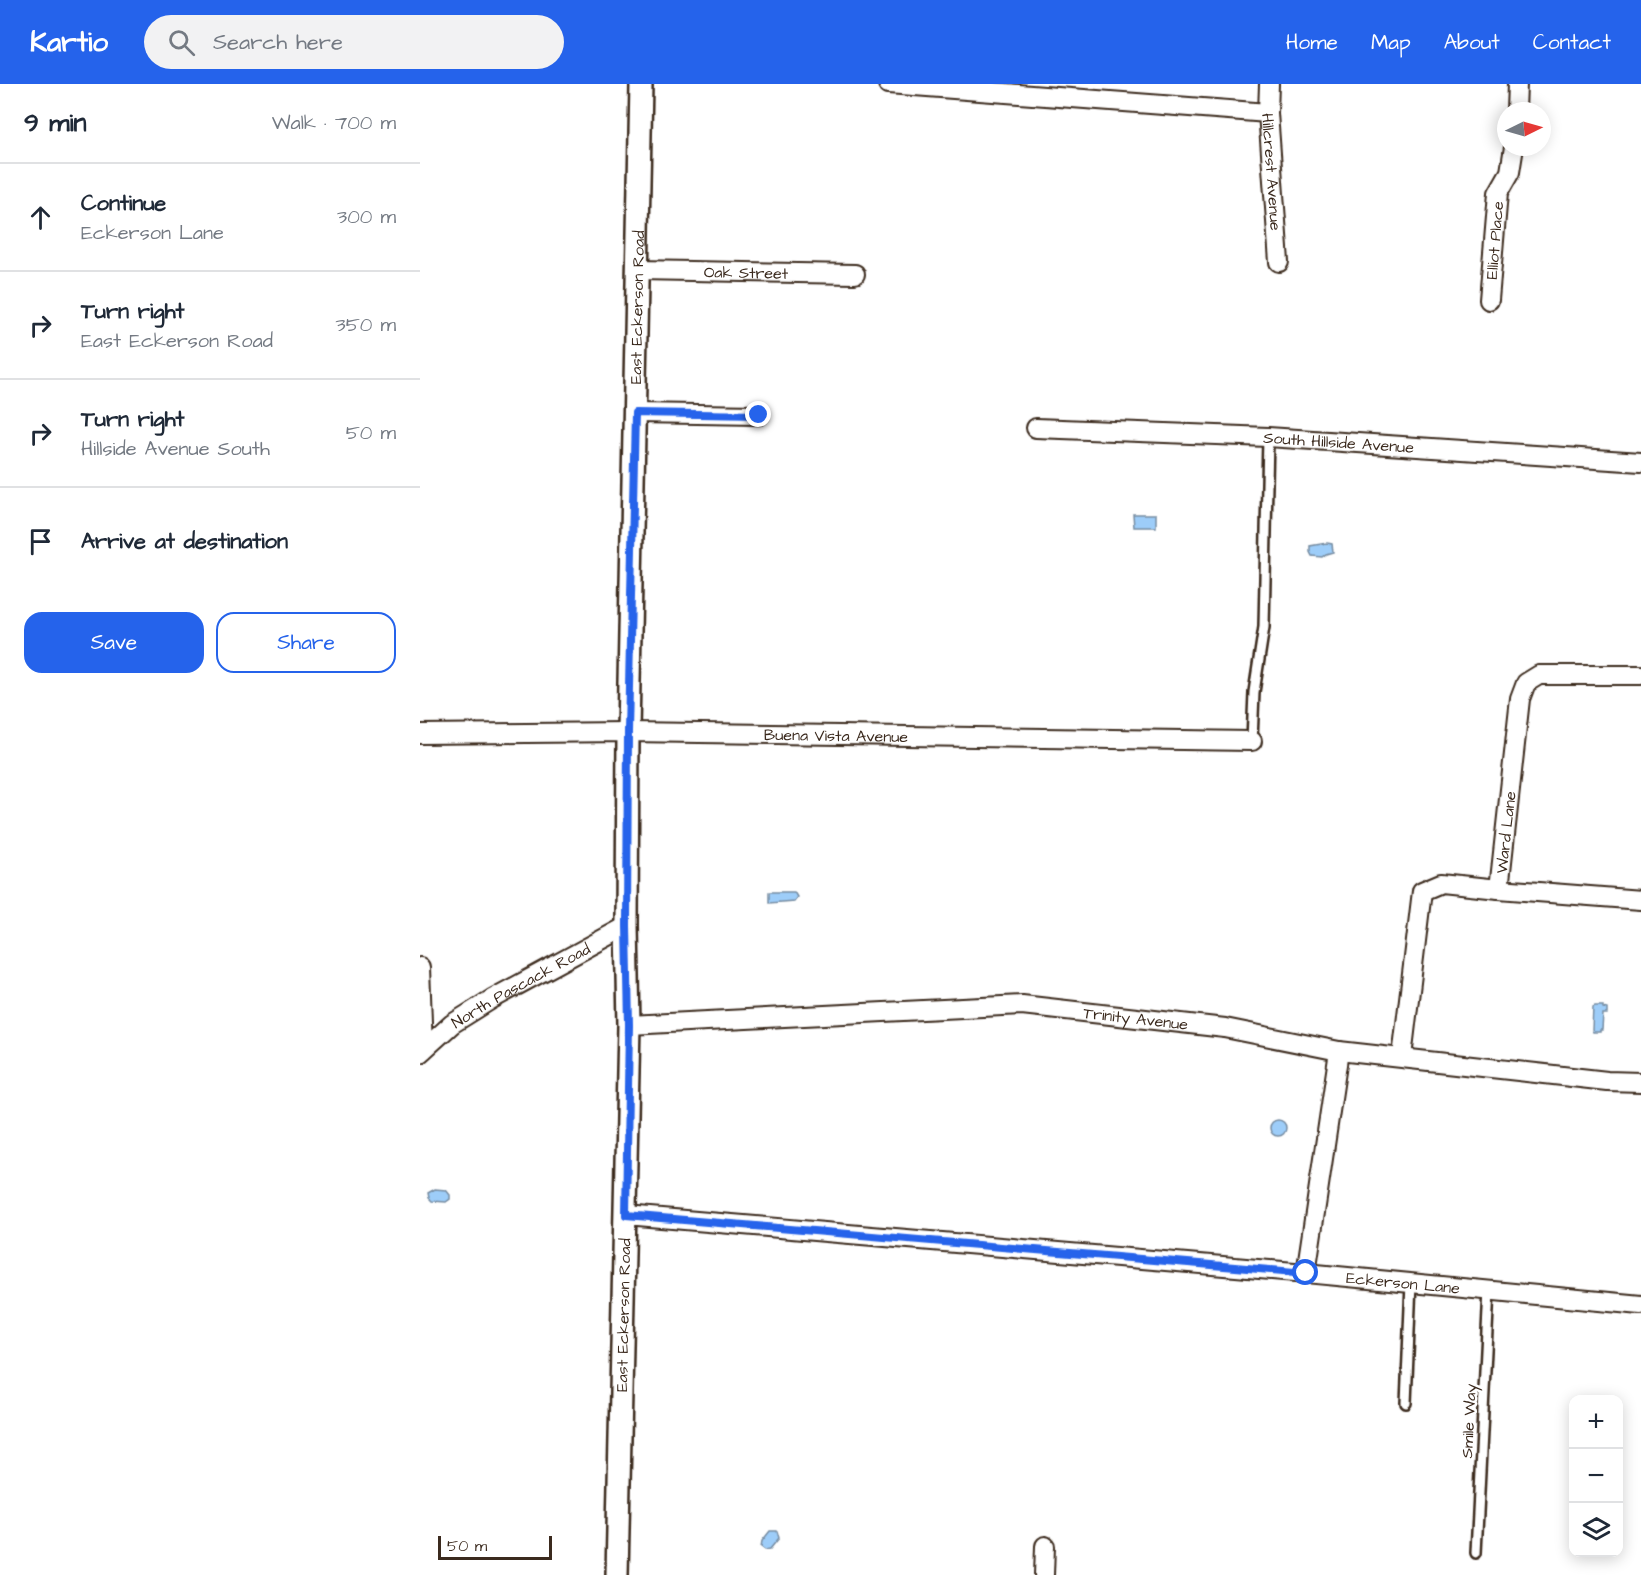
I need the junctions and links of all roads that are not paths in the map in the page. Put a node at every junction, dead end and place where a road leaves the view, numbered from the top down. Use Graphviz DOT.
graph roads {
  1 [pos="641,84"];
  2 [pos="888,84"];
  3 [pos="1269,84"];
  4 [pos="1517,84"];
  5 [pos="912,85"];
  6 [pos="972,87"];
  7 [pos="1516,102"];
  8 [pos="1268,113"];
  9 [pos="1513,156"];
  10 [pos="1279,262"];
  11 [pos="638,270"];
  12 [pos="855,274"];
  13 [pos="1489,300"];
  14 [pos="635,413"];
  15 [pos="759,415"];
  16 [pos="1036,428"];
  17 [pos="1268,437"];
  18 [pos="1641,462"];
  19 [pos="1641,675"];
  20 [pos="628,732"];
  21 [pos="420,734"];
  22 [pos="1252,741"];
  23 [pos="1499,889"];
  24 [pos="1641,900"];
  25 [pos="627,926"];
  26 [pos="420,967"];
  27 [pos="629,1025"];
  28 [pos="422,1051"];
  29 [pos="1339,1051"];
  30 [pos="1402,1057"];
  31 [pos="1641,1082"];
  32 [pos="626,1215"];
  33 [pos="1306,1273"];
  34 [pos="1412,1283"];
  35 [pos="1489,1290"];
  36 [pos="1641,1305"];
  37 [pos="1406,1403"];
  38 [pos="1045,1546"];
  39 [pos="1476,1553"];
  40 [pos="617,1575"];
  41 [pos="1044,1575"];
  1 -- 11 [label="street, East Eckerson Road"];
  2 -- 5 [label="street"];
  3 -- 8 [label="street, Hillcrest Avenue"];
  4 -- 7 [label="street"];
  5 -- 6 [label="street"];
  6 -- 8 [label="street"];
  8 -- 10 [label="street, Hillcrest Avenue"];
  9 -- 13 [label="street, Elliot Place"];
  11 -- 12 [label="street, Oak Street"];
  11 -- 14 [label="street, East Eckerson Road"];
  14 -- 15 [label="street"];
  14 -- 20 [label="street, East Eckerson Road"];
  16 -- 17 [label="street, South Hillside Avenue"];
  17 -- 18 [label="street, South Hillside Avenue"];
  17 -- 22 [label="lane"];
  19 -- 23 [label="street, Ward Lane"];
  20 -- 21 [label="street, Buena Vista Avenue"];
  20 -- 22 [label="street, Buena Vista Avenue"];
  20 -- 25 [label="street, East Eckerson Road"];
  23 -- 24 [label="street"];
  23 -- 30 [label="street, Ward Lane"];
  25 -- 27 [label="street, East Eckerson Road"];
  25 -- 28 [label="street, North Pascack Road"];
  26 -- 28 [label="street"];
  27 -- 29 [label="street, Trinity Avenue"];
  27 -- 32 [label="street, East Eckerson Road"];
  29 -- 30 [label="street, Trinity Avenue"];
  29 -- 33 [label="street"];
  30 -- 31 [label="street, Trinity Avenue"];
  32 -- 33 [label="street, Eckerson Lane"];
  32 -- 40 [label="street, East Eckerson Road"];
  33 -- 34 [label="street, Eckerson Lane"];
  34 -- 35 [label="street, Eckerson Lane"];
  34 -- 37 [label="lane"];
  35 -- 36 [label="street, Eckerson Lane"];
  35 -- 39 [label="lane, Smile Way"];
  38 -- 41 [label="street"];
}
